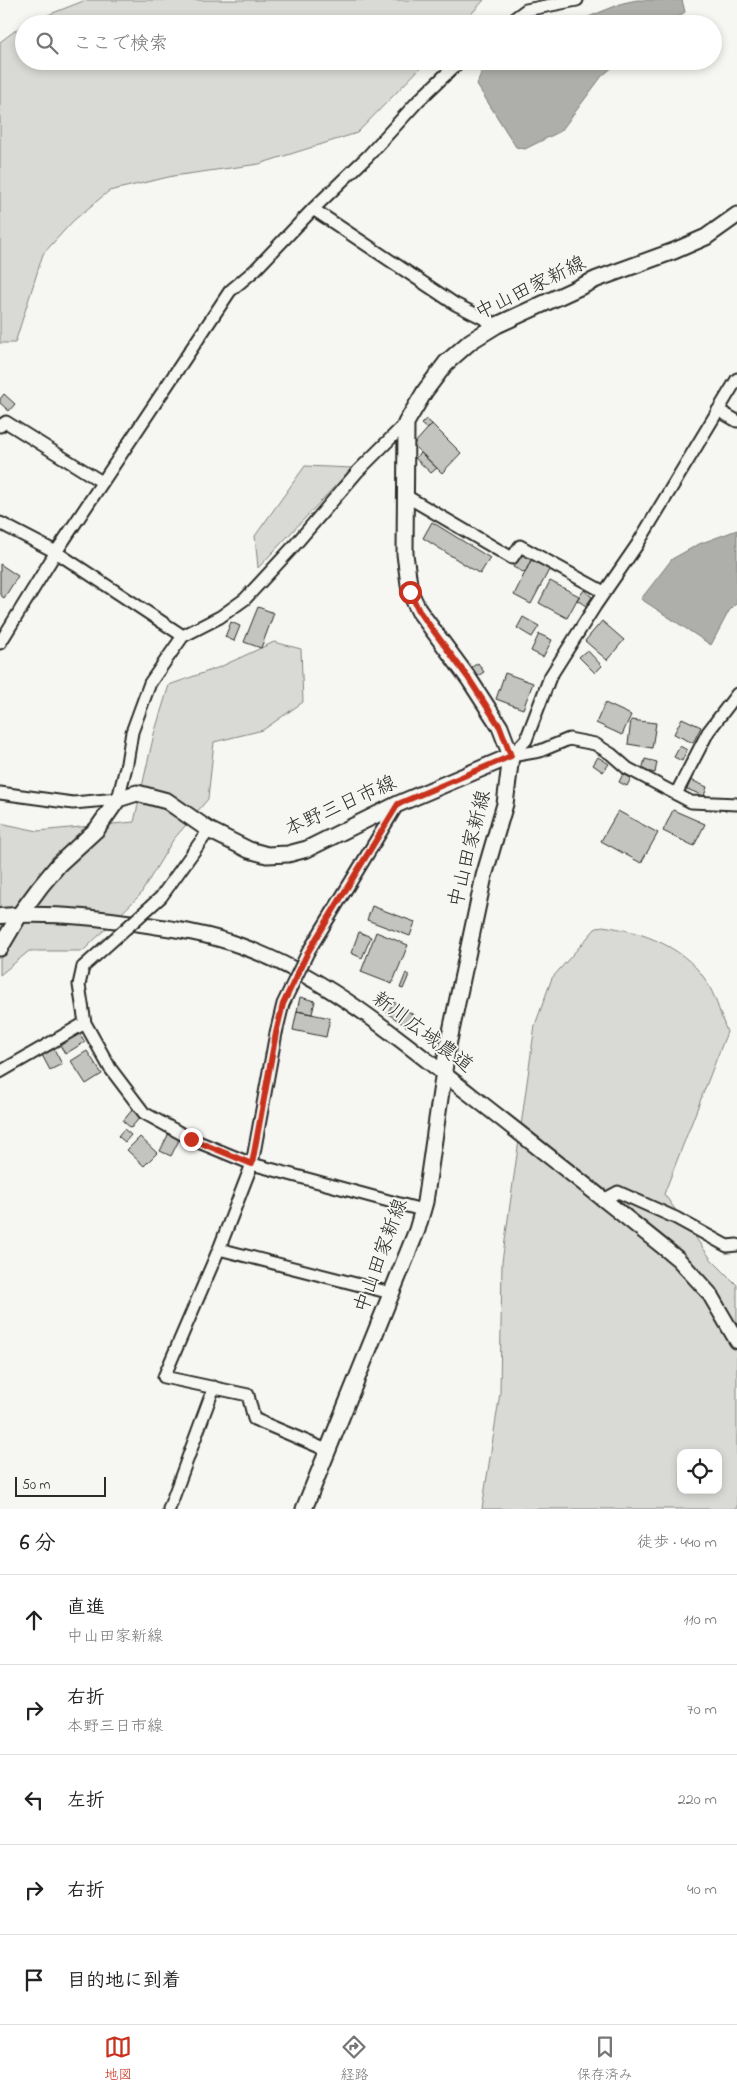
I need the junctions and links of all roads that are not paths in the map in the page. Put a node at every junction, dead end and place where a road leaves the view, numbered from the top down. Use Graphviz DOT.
graph roads {
  1 [pos="577,0"];
  2 [pos="519,15"];
  3 [pos="451,70"];
  4 [pos="313,209"];
  5 [pos="737,215"];
  6 [pos="497,324"];
  7 [pos="737,378"];
  8 [pos="718,410"];
  9 [pos="737,421"];
  10 [pos="406,423"];
  11 [pos="0,426"];
  12 [pos="102,482"];
  13 [pos="406,496"];
  14 [pos="0,523"];
  15 [pos="56,552"];
  16 [pos="604,592"];
  17 [pos="183,636"];
  18 [pos="0,643"];
  19 [pos="737,694"];
  20 [pos="511,756"];
  21 [pos="0,793"];
  22 [pos="676,794"];
  23 [pos="118,799"];
  24 [pos="398,804"];
  25 [pos="737,804"];
  26 [pos="209,830"];
  27 [pos="20,914"];
  28 [pos="0,916"];
  29 [pos="0,948"];
  30 [pos="86,1023"];
  31 [pos="0,1072"];
  32 [pos="443,1072"];
  33 [pos="252,1164"];
  34 [pos="605,1200"];
  35 [pos="422,1210"];
  36 [pos="737,1245"];
  37 [pos="219,1250"];
  38 [pos="392,1293"];
  39 [pos="737,1341"];
  40 [pos="214,1387"];
  41 [pos="329,1451"];
  42 [pos="169,1509"];
  43 [pos="304,1509"];
  1 -- 2 [label="street"];
  3 -- 4 [label="street"];
  4 -- 6 [label="street"];
  4 -- 12 [label="street"];
  5 -- 6 [label="main road, 中山田家新線"];
  6 -- 10 [label="main road, 中山田家新線"];
  7 -- 8 [label="street"];
  8 -- 9 [label="street"];
  8 -- 16 [label="street"];
  10 -- 13 [label="main road, 中山田家新線"];
  10 -- 17 [label="street"];
  11 -- 12 [label="street"];
  12 -- 15 [label="street"];
  13 -- 16 [label="street"];
  13 -- 20 [label="main road, 中山田家新線"];
  14 -- 15 [label="street"];
  15 -- 17 [label="street"];
  15 -- 18 [label="street"];
  16 -- 20 [label="street"];
  17 -- 23 [label="street"];
  19 -- 22 [label="street"];
  20 -- 22 [label="street"];
  20 -- 24 [label="main road, 本野三日市線"];
  20 -- 32 [label="main road, 中山田家新線"];
  21 -- 23 [label="street"];
  22 -- 25 [label="street"];
  23 -- 26 [label="main road, 本野三日市線"];
  23 -- 27 [label="main road"];
  24 -- 26 [label="main road, 本野三日市線"];
  24 -- 33 [label="street, bridge"];
  26 -- 30 [label="street, bridge"];
  27 -- 28 [label="street, 新川広域農道"];
  27 -- 29 [label="main road"];
  27 -- 32 [label="street, 新川広域農道"];
  30 -- 31 [label="street"];
  30 -- 33 [label="street"];
  32 -- 34 [label="street, 新川広域農道"];
  32 -- 35 [label="main road, 中山田家新線"];
  33 -- 35 [label="street"];
  33 -- 37 [label="street"];
  34 -- 36 [label="street"];
  34 -- 39 [label="street, 新川広域農道"];
  35 -- 38 [label="main road, 中山田家新線"];
  37 -- 38 [label="street"];
  37 -- 40 [label="street"];
  38 -- 41 [label="main road, 中山田家新線"];
  40 -- 41 [label="street"];
  40 -- 42 [label="street"];
  41 -- 43 [label="main road, 中山田家新線"];
}
